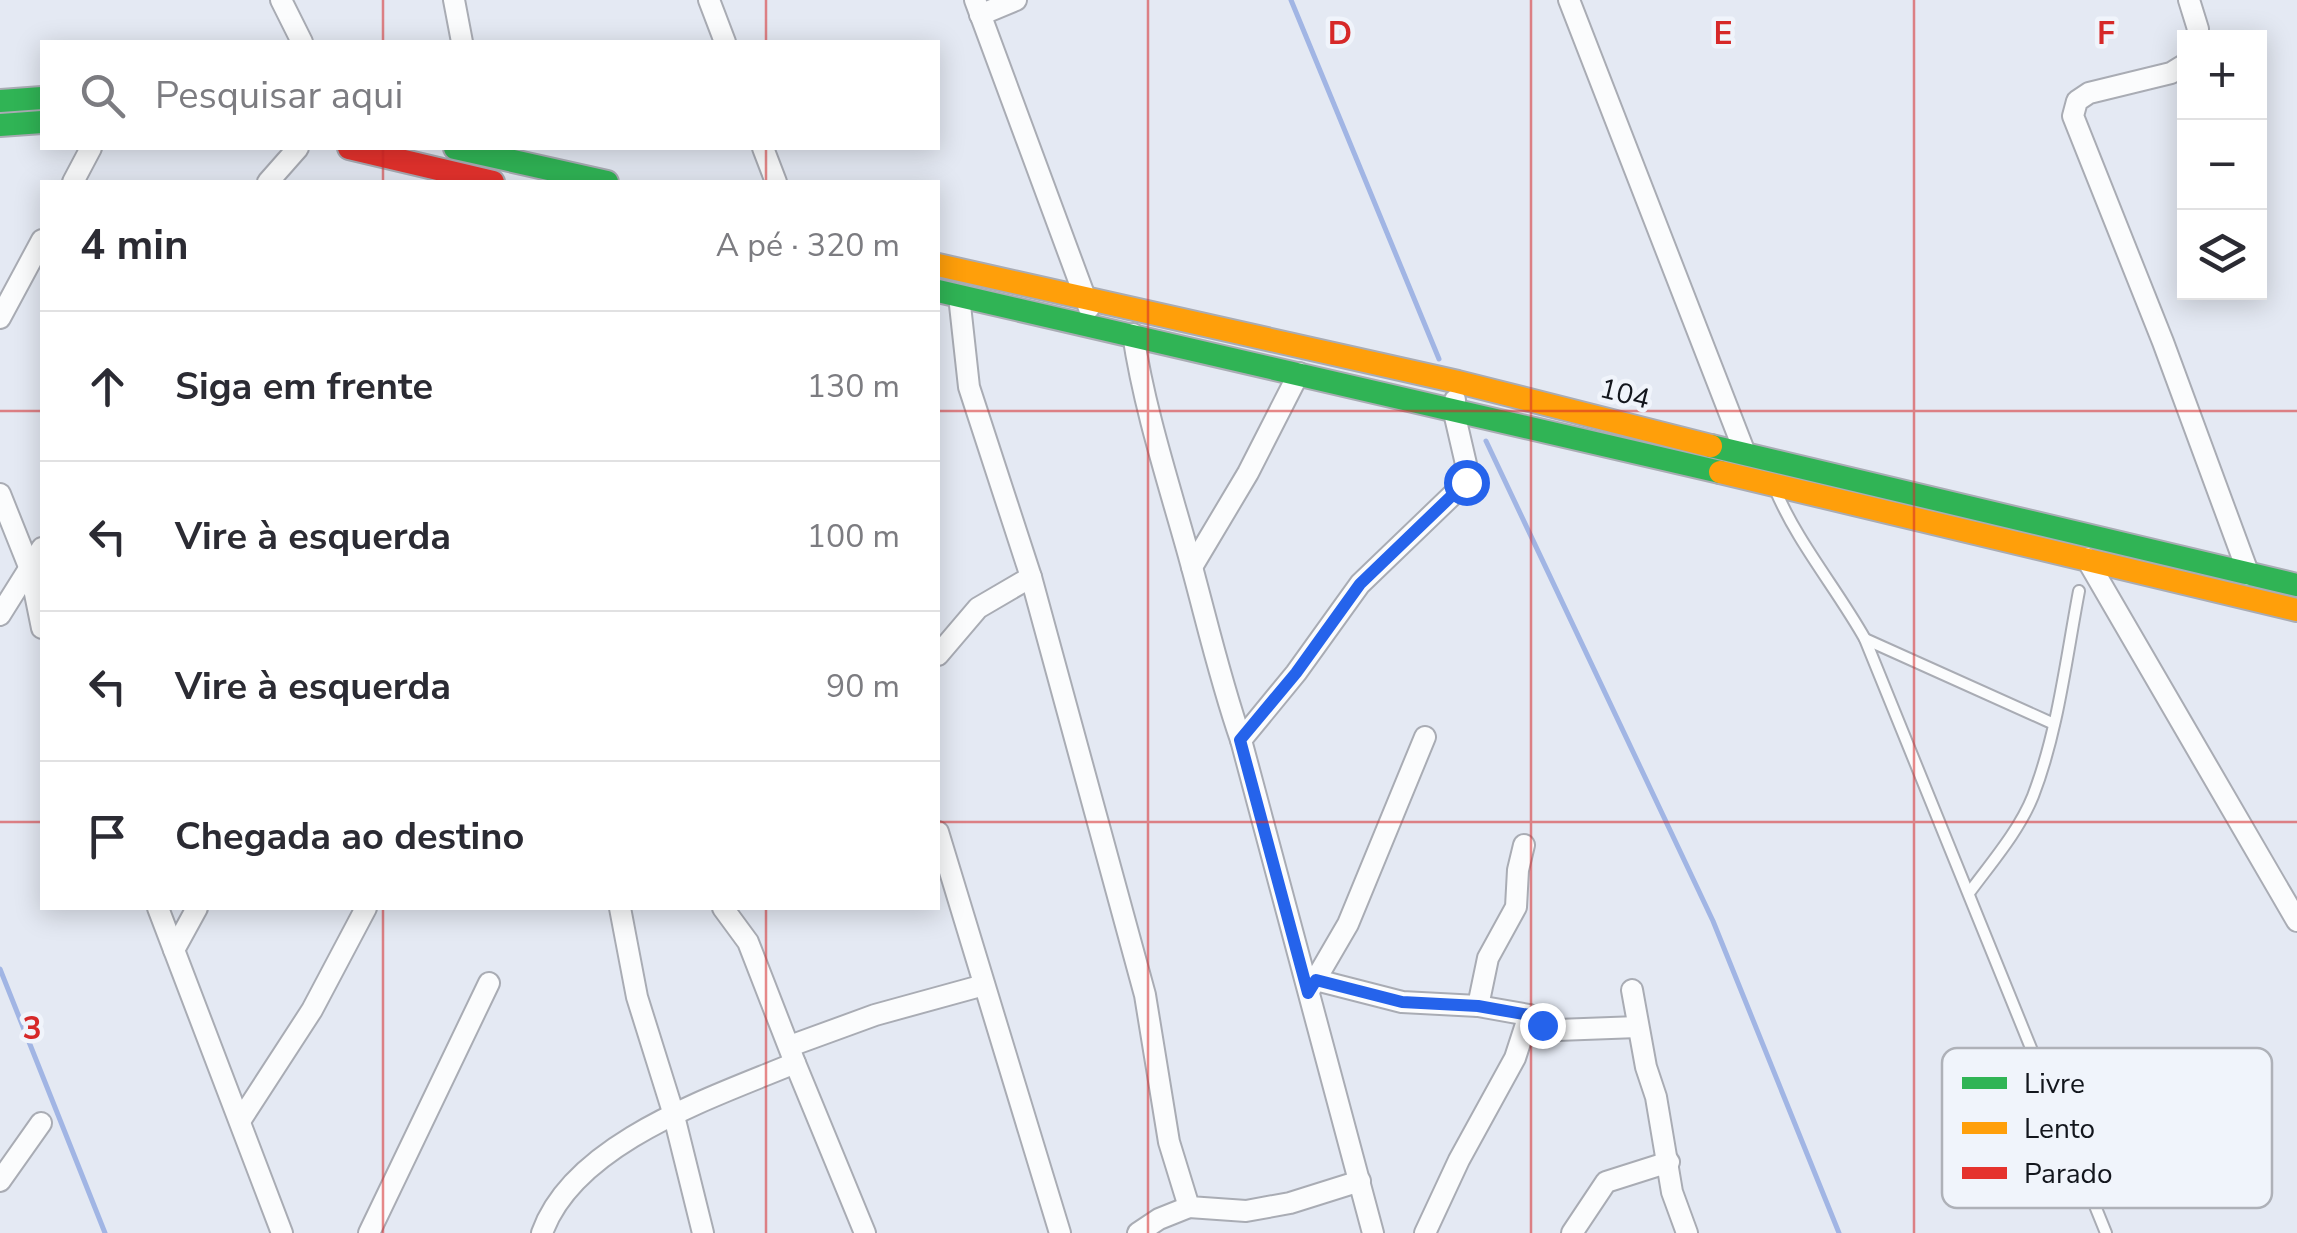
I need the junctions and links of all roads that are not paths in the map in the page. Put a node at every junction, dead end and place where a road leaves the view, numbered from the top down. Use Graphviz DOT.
graph roads {
  1 [pos="454,0"];
  2 [pos="709,0"];
  3 [pos="1016,0"];
  4 [pos="1568,0"];
  5 [pos="2190,0"];
  6 [pos="977,7"];
  7 [pos="286,9"];
  8 [pos="2198,30"];
  9 [pos="283,40"];
  10 [pos="301,40"];
  11 [pos="462,40"];
  12 [pos="723,40"];
  13 [pos="2177,70"];
  14 [pos="40,98"];
  15 [pos="0,101"];
  16 [pos="40,122"];
  17 [pos="0,125"];
  18 [pos="91,150"];
  19 [pos="296,150"];
  20 [pos="354,150"];
  21 [pos="471,150"];
  22 [pos="764,150"];
  23 [pos="418,174"];
  24 [pos="74,180"];
  25 [pos="270,180"];
  26 [pos="474,180"];
  27 [pos="598,180"];
  28 [pos="775,180"];
  29 [pos="40,244"];
  30 [pos="940,265"];
  31 [pos="948,293"];
  32 [pos="1084,298"];
  33 [pos="0,318"];
  34 [pos="1097,325"];
  35 [pos="1133,334"];
  36 [pos="1299,374"];
  37 [pos="1458,382"];
  38 [pos="1453,408"];
  39 [pos="1745,454"];
  40 [pos="1773,484"];
  41 [pos="0,494"];
  42 [pos="1999,513"];
  43 [pos="1993,538"];
  44 [pos="40,552"];
  45 [pos="2086,558"];
  46 [pos="1192,567"];
  47 [pos="30,569"];
  48 [pos="2249,575"];
  49 [pos="1031,577"];
  50 [pos="2297,585"];
  51 [pos="2079,591"];
  52 [pos="2297,610"];
  53 [pos="0,614"];
  54 [pos="40,618"];
  55 [pos="1866,639"];
  56 [pos="940,653"];
  57 [pos="2054,724"];
  58 [pos="1425,737"];
  59 [pos="1240,740"];
  60 [pos="940,839"];
  61 [pos="1524,845"];
  62 [pos="1969,894"];
  63 [pos="159,910"];
  64 [pos="196,910"];
  65 [pos="365,910"];
  66 [pos="620,910"];
  67 [pos="724,910"];
  68 [pos="2297,921"];
  69 [pos="174,950"];
  70 [pos="489,983"];
  71 [pos="984,985"];
  72 [pos="1312,986"];
  73 [pos="1632,990"];
  74 [pos="1478,1006"];
  75 [pos="1529,1015"];
  76 [pos="1638,1027"];
  77 [pos="2031,1048"];
  78 [pos="793,1055"];
  79 [pos="673,1112"];
  80 [pos="240,1121"];
  81 [pos="42,1123"];
  82 [pos="1670,1162"];
  83 [pos="1360,1181"];
  84 [pos="0,1182"];
  85 [pos="1189,1207"];
  86 [pos="2096,1208"];
  87 [pos="282,1233"];
  88 [pos="370,1233"];
  89 [pos="542,1233"];
  90 [pos="703,1233"];
  91 [pos="865,1233"];
  92 [pos="1060,1233"];
  93 [pos="1138,1233"];
  94 [pos="1373,1233"];
  95 [pos="1425,1233"];
  96 [pos="1572,1233"];
  97 [pos="1687,1233"];
  98 [pos="2106,1233"];
  1 -- 11 [label="street"];
  2 -- 12 [label="street"];
  3 -- 6 [label="street"];
  4 -- 39 [label="street"];
  5 -- 8 [label="street"];
  6 -- 32 [label="street"];
  7 -- 9 [label="street"];
  7 -- 10 [label="street"];
  13 -- 48 [label="street"];
  14 -- 15 [label="street"];
  16 -- 17 [label="street"];
  18 -- 24 [label="street"];
  19 -- 25 [label="street"];
  20 -- 23 [label="street"];
  21 -- 27 [label="street"];
  22 -- 28 [label="street"];
  23 -- 26 [label="street"];
  29 -- 33 [label="street"];
  30 -- 32 [label="street, 104"];
  31 -- 34 [label="street"];
  31 -- 49 [label="street"];
  32 -- 34 [label="street"];
  32 -- 37 [label="street, 104"];
  34 -- 35 [label="street"];
  35 -- 36 [label="street"];
  35 -- 46 [label="street"];
  36 -- 38 [label="street"];
  36 -- 46 [label="street"];
  37 -- 38 [label="street"];
  37 -- 39 [label="street, 104"];
  38 -- 40 [label="street"];
  38 -- 59 [label="street"];
  39 -- 42 [label="street, 104"];
  40 -- 43 [label="street"];
  40 -- 55 [label="lane"];
  41 -- 47 [label="street"];
  42 -- 43 [label="street"];
  42 -- 48 [label="street, 104"];
  43 -- 45 [label="street"];
  44 -- 47 [label="street"];
  45 -- 52 [label="street"];
  45 -- 68 [label="street"];
  46 -- 59 [label="street"];
  47 -- 53 [label="street"];
  47 -- 54 [label="street"];
  48 -- 50 [label="street, 104"];
  49 -- 56 [label="street"];
  49 -- 85 [label="street"];
  51 -- 57 [label="lane"];
  55 -- 57 [label="lane"];
  55 -- 62 [label="lane"];
  57 -- 62 [label="lane"];
  58 -- 72 [label="street"];
  59 -- 72 [label="street"];
  60 -- 71 [label="street"];
  61 -- 74 [label="street"];
  62 -- 77 [label="lane"];
  63 -- 69 [label="street"];
  64 -- 69 [label="street"];
  65 -- 80 [label="street"];
  66 -- 79 [label="street"];
  67 -- 78 [label="street"];
  69 -- 80 [label="street"];
  70 -- 88 [label="street"];
  71 -- 78 [label="street"];
  71 -- 92 [label="street"];
  72 -- 74 [label="street"];
  72 -- 83 [label="street"];
  73 -- 76 [label="street"];
  74 -- 75 [label="street"];
  75 -- 76 [label="street"];
  75 -- 95 [label="street"];
  76 -- 82 [label="street"];
  78 -- 79 [label="street"];
  78 -- 91 [label="street"];
  79 -- 89 [label="street"];
  79 -- 90 [label="street"];
  80 -- 87 [label="street"];
  81 -- 84 [label="street"];
  82 -- 96 [label="street"];
  82 -- 97 [label="street"];
  83 -- 85 [label="street"];
  83 -- 94 [label="street"];
  85 -- 93 [label="street"];
  86 -- 98 [label="lane"];
}
